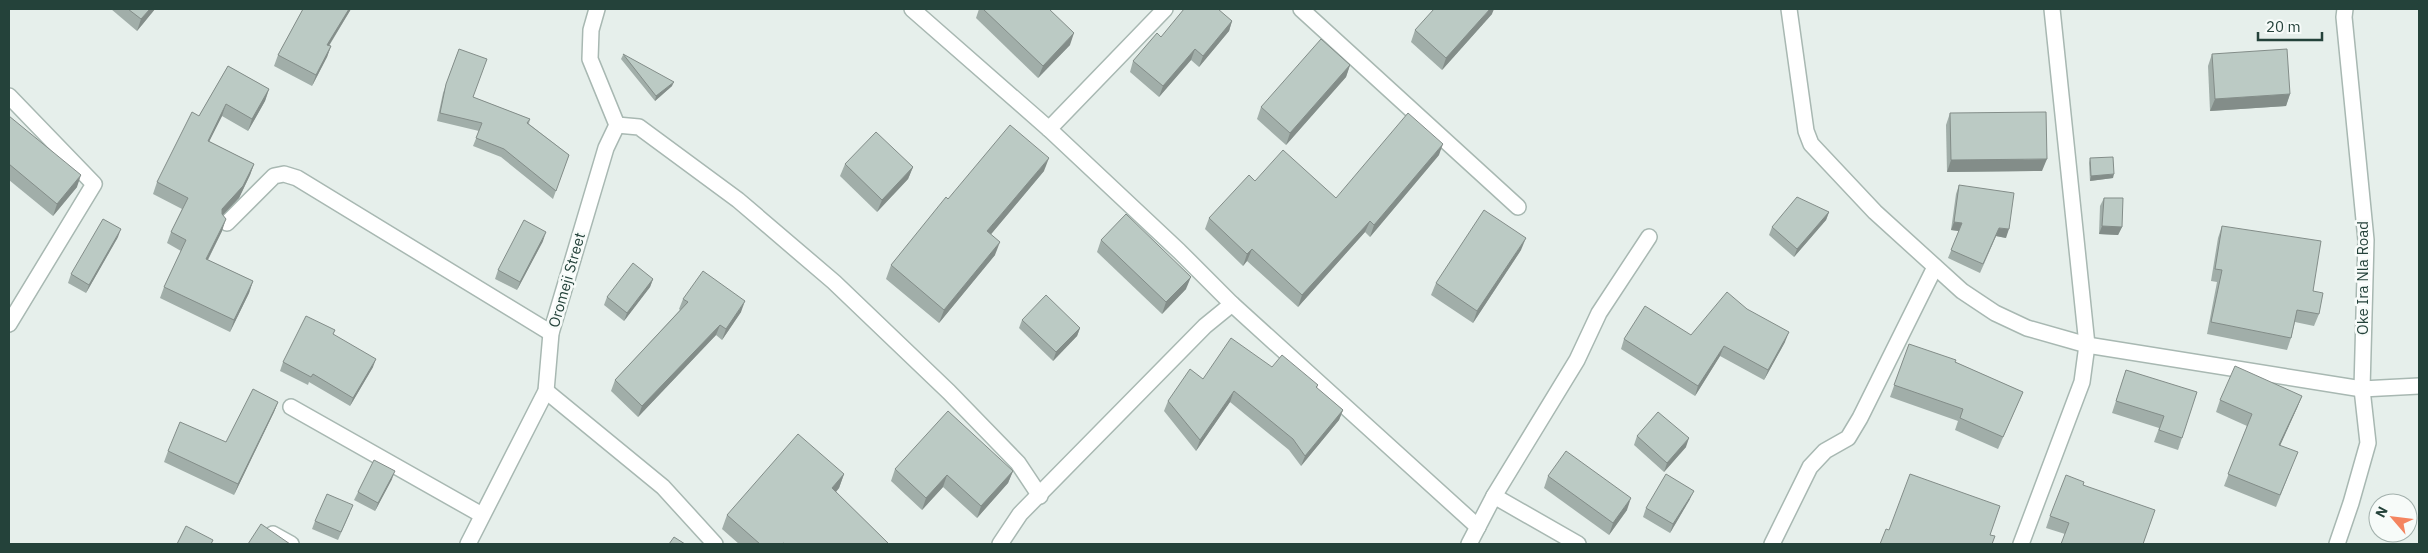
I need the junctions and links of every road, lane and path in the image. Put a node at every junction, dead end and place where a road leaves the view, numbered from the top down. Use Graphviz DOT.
graph roads {
  1 [pos="912,9"];
  2 [pos="1164,9"];
  3 [pos="1301,9"];
  4 [pos="1789,9"];
  5 [pos="2052,9"];
  6 [pos="2345,9"];
  7 [pos="593,10"];
  8 [pos="9,96"];
  9 [pos="617,125"];
  10 [pos="1049,129"];
  11 [pos="1518,207"];
  12 [pos="227,223"];
  13 [pos="1649,237"];
  14 [pos="1935,267"];
  15 [pos="1232,304"];
  16 [pos="9,324"];
  17 [pos="551,333"];
  18 [pos="2087,345"];
  19 [pos="2419,386"];
  20 [pos="2362,389"];
  21 [pos="546,390"];
  22 [pos="291,408"];
  23 [pos="1040,496"];
  24 [pos="1494,496"];
  25 [pos="482,515"];
  26 [pos="1478,527"];
  27 [pos="273,534"];
  28 [pos="291,544"];
  29 [pos="468,544"];
  30 [pos="715,544"];
  31 [pos="1000,544"];
  32 [pos="1469,544"];
  33 [pos="1578,544"];
  34 [pos="1772,544"];
  35 [pos="2021,544"];
  36 [pos="2337,544"];
  1 -- 10 [label="street"];
  2 -- 10 [label="street"];
  3 -- 11 [label="street"];
  4 -- 14 [label="street"];
  5 -- 18 [label="street"];
  6 -- 20 [label="street, Oke Ira Nla Road"];
  7 -- 9 [label="street"];
  8 -- 16 [label="street"];
  9 -- 17 [label="street, Oromeji Street"];
  9 -- 23 [label="street"];
  10 -- 15 [label="street"];
  12 -- 17 [label="street"];
  13 -- 24 [label="street"];
  14 -- 18 [label="street"];
  14 -- 34 [label="street"];
  15 -- 23 [label="street"];
  15 -- 26 [label="street"];
  17 -- 21 [label="street, Oromeji Street"];
  18 -- 20 [label="street"];
  18 -- 35 [label="street"];
  19 -- 20 [label="street"];
  20 -- 36 [label="street, Oke Ira Nla Road"];
  21 -- 25 [label="street, Oromeji Street"];
  21 -- 30 [label="street"];
  22 -- 25 [label="street"];
  23 -- 31 [label="street"];
  24 -- 26 [label="street"];
  24 -- 33 [label="street"];
  25 -- 29 [label="street, Oromeji Street"];
  26 -- 32 [label="street"];
  27 -- 28 [label="street"];
}
